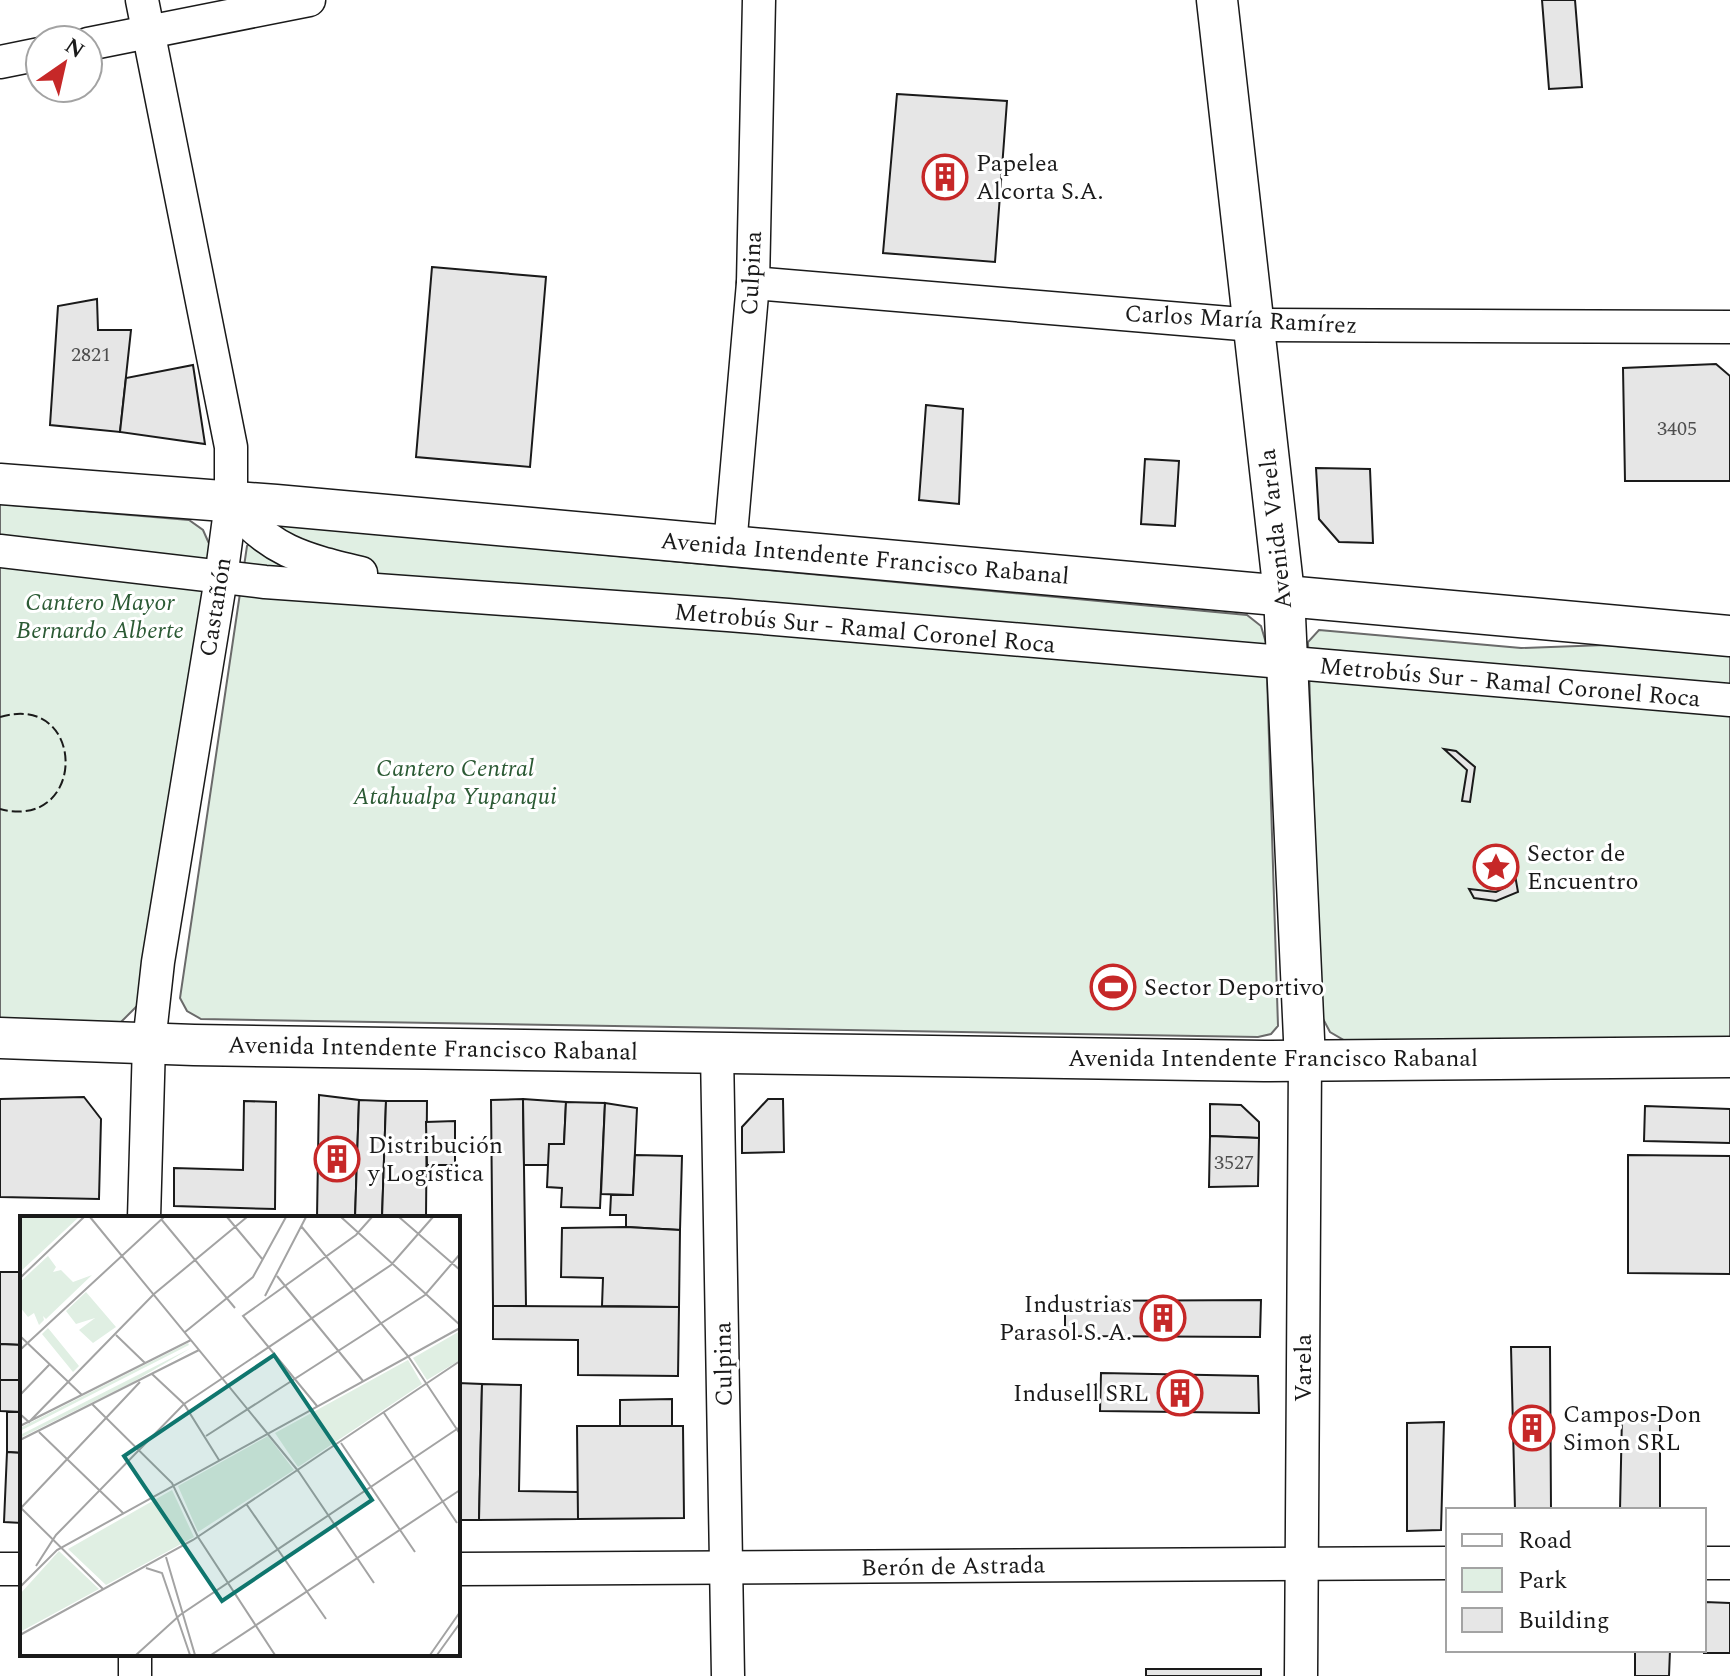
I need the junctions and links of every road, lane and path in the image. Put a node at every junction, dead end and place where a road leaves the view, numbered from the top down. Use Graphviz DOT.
graph roads {
  1 [pos="142,0"];
  2 [pos="309,0"];
  3 [pos="759,0"];
  4 [pos="1217,0"];
  5 [pos="149,32"];
  6 [pos="104,41"];
  7 [pos="24,57"];
  8 [pos="0,62"];
  9 [pos="753,283"];
  10 [pos="1253,325"];
  11 [pos="1730,327"];
  12 [pos="0,484"];
  13 [pos="231,503"];
  14 [pos="730,546"];
  15 [pos="0,551"];
  16 [pos="221,578"];
  17 [pos="433,592"];
  18 [pos="1284,594"];
  19 [pos="1730,636"];
  20 [pos="1287,663"];
  21 [pos="1730,700"];
  22 [pos="0,1038"];
  23 [pos="149,1043"];
  24 [pos="717,1052"];
  25 [pos="1730,1057"];
  26 [pos="1305,1061"];
  27 [pos="144,1216"];
  28 [pos="1301,1562"];
  29 [pos="1446,1563"];
  30 [pos="1706,1563"];
  31 [pos="1730,1563"];
  32 [pos="460,1569"];
  33 [pos="728,1569"];
  34 [pos="728,1676"];
  35 [pos="1301,1676"];
  1 -- 5 [label="street, Castañón"];
  2 -- 5 [label="street"];
  3 -- 9 [label="street, Culpina"];
  4 -- 10 [label="main road, Avenida Varela"];
  5 -- 6 [label="street"];
  5 -- 13 [label="street, Castañón"];
  7 -- 8 [label="street"];
  9 -- 10 [label="street, Carlos María Ramírez"];
  9 -- 14 [label="street, Culpina"];
  10 -- 11 [label="street, Carlos María Ramírez"];
  10 -- 18 [label="main road, Avenida Varela"];
  12 -- 13 [label="main road, Avenida Intendente Francisco Rabanal"];
  13 -- 14 [label="main road, Avenida Intendente Francisco Rabanal"];
  13 -- 16 [label="street, Castañón"];
  13 -- 17 [label="street"];
  14 -- 18 [label="main road, Avenida Intendente Francisco Rabanal"];
  15 -- 16 [label="street, Metrobús Sur - Ramal Coronel Roca"];
  16 -- 17 [label="street, Metrobús Sur - Ramal Coronel Roca"];
  16 -- 23 [label="street, Castañón"];
  17 -- 20 [label="street, Metrobús Sur - Ramal Coronel Roca"];
  18 -- 19 [label="main road, Avenida Intendente Francisco Rabanal"];
  18 -- 20 [label="main road, Avenida Varela"];
  20 -- 21 [label="street, Metrobús Sur - Ramal Coronel Roca"];
  20 -- 26 [label="main road, Avenida Varela"];
  22 -- 23 [label="main road, Avenida Intendente Francisco Rabanal"];
  23 -- 24 [label="main road, Avenida Intendente Francisco Rabanal"];
  23 -- 27 [label="street, Castañón"];
  24 -- 26 [label="main road, Avenida Intendente Francisco Rabanal"];
  24 -- 33 [label="street, Culpina"];
  25 -- 26 [label="main road, Avenida Intendente Francisco Rabanal"];
  26 -- 28 [label="street, Varela"];
  28 -- 29 [label="street, Berón de Astrada"];
  28 -- 33 [label="street, Berón de Astrada"];
  28 -- 35 [label="street, Varela"];
  30 -- 31 [label="street"];
  32 -- 33 [label="street, Berón de Astrada"];
  33 -- 34 [label="street, Culpina"];
}
